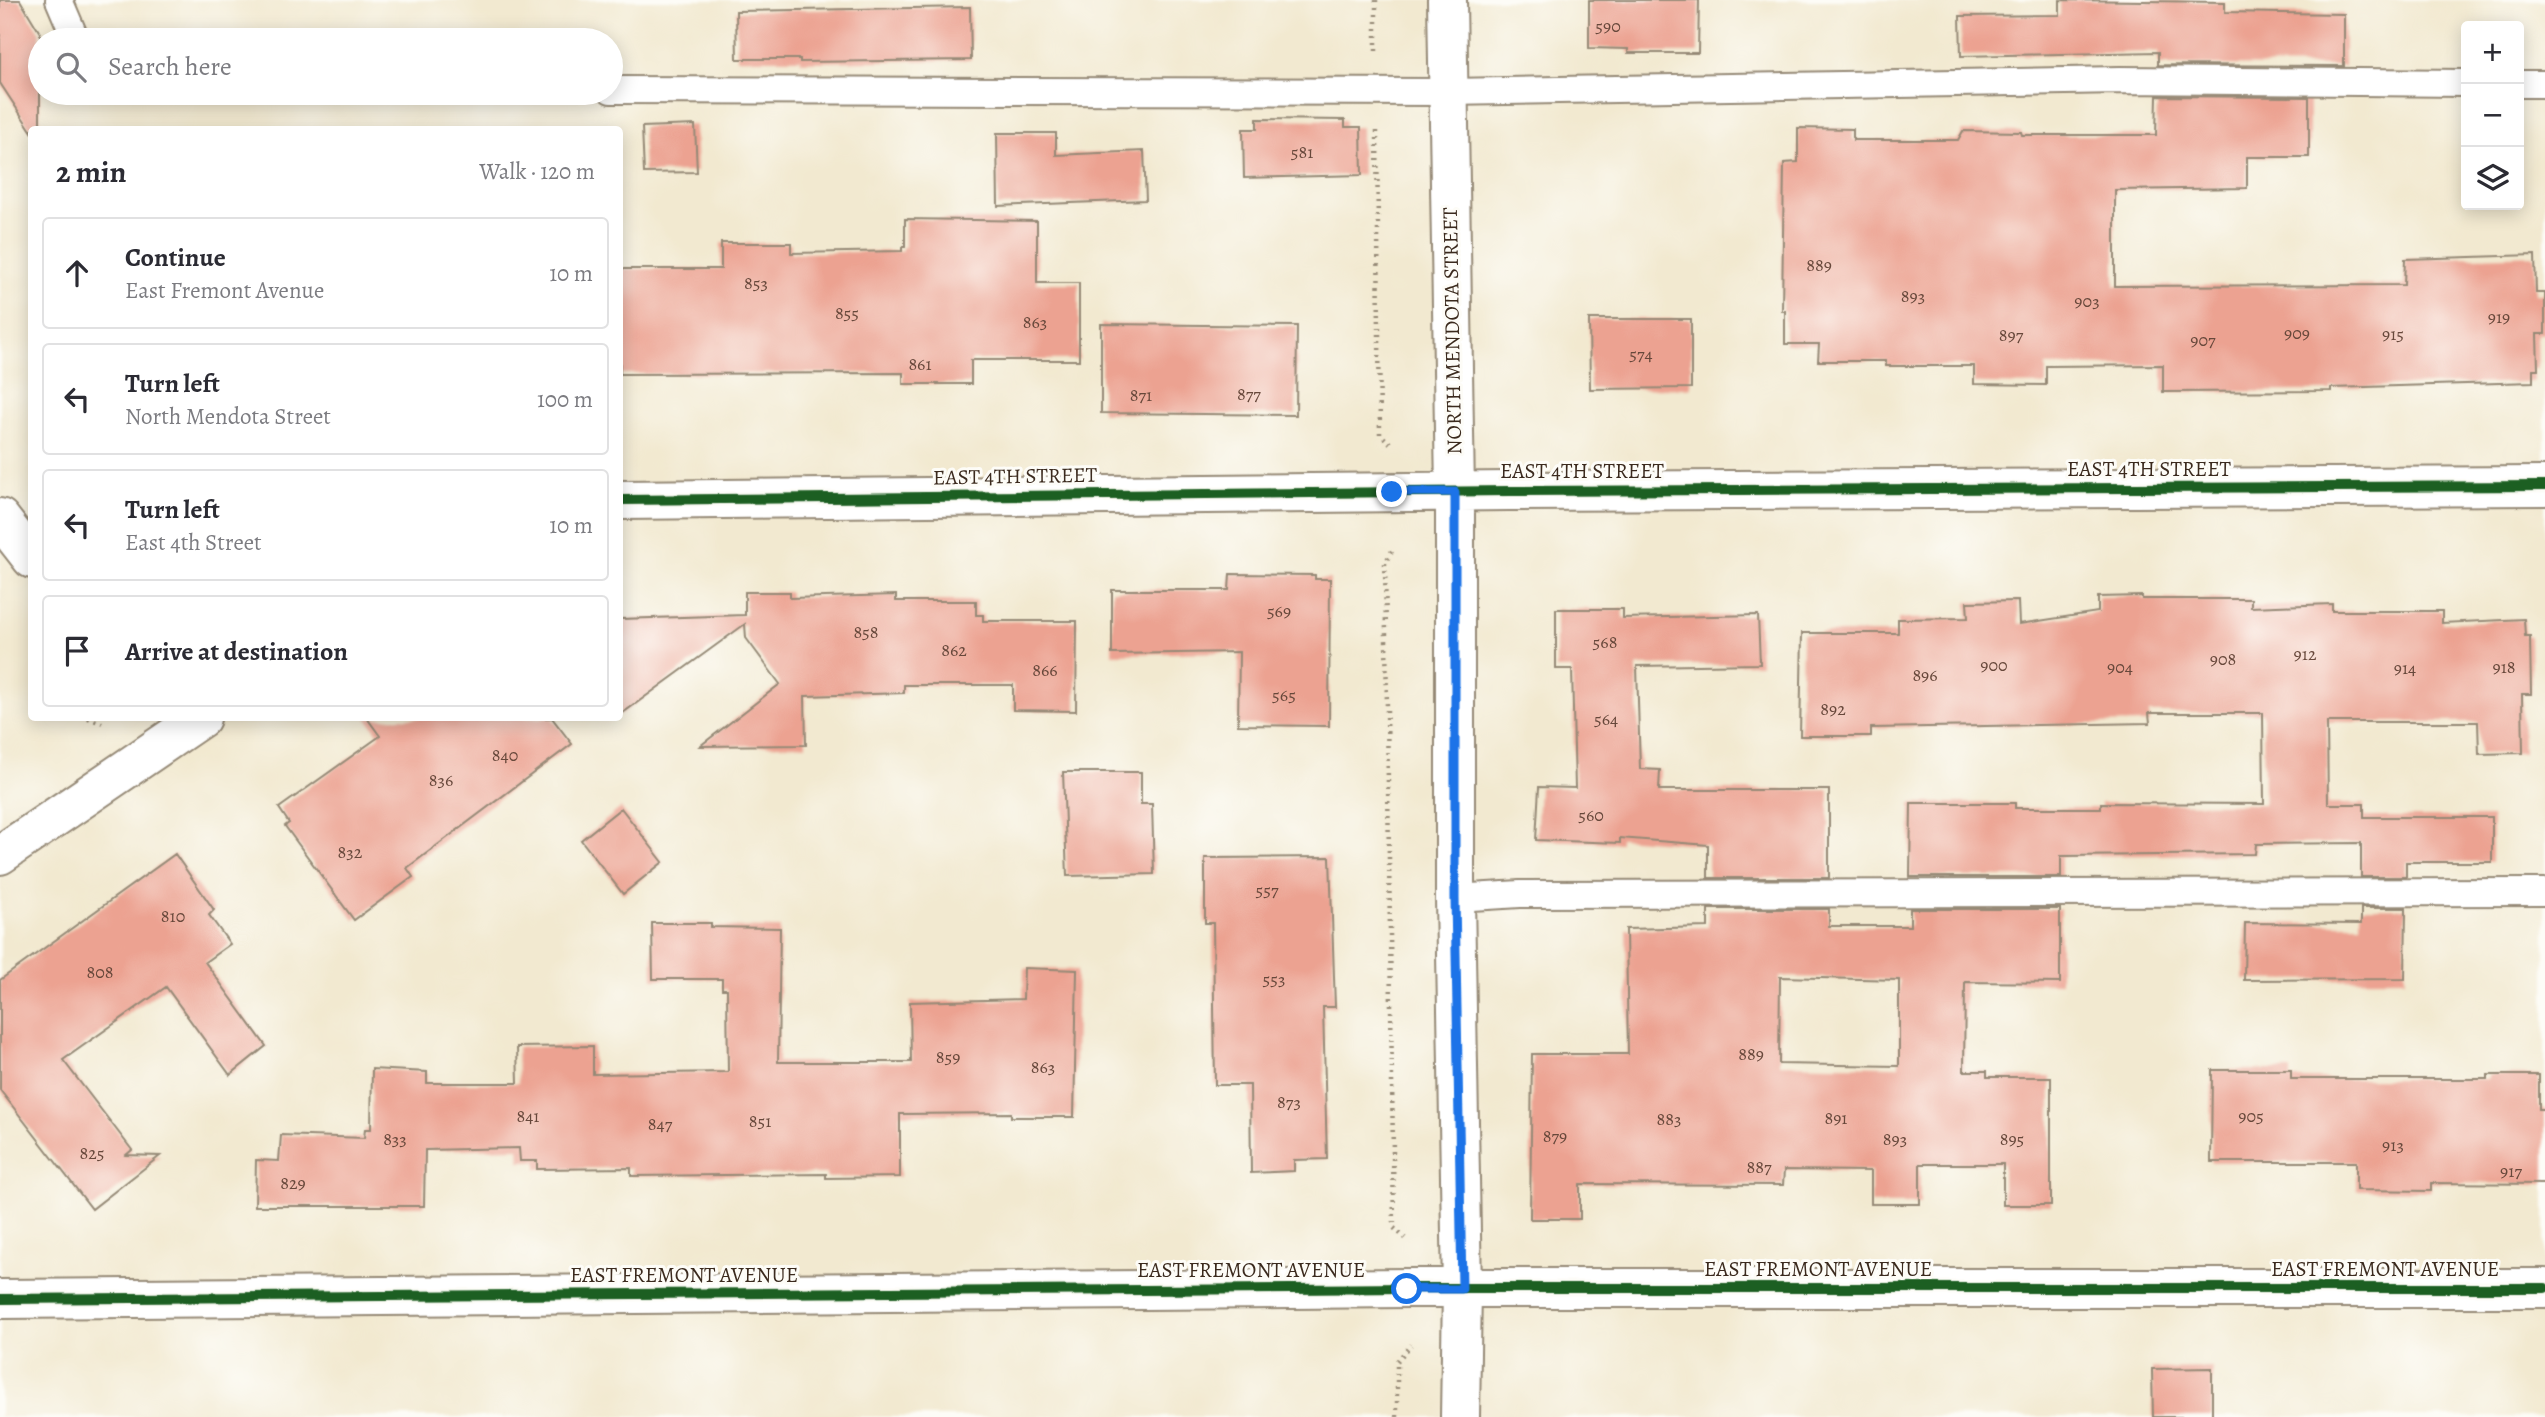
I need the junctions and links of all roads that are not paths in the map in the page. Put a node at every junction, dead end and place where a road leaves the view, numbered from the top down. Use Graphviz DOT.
graph roads {
  1 [pos="59,0"];
  2 [pos="1447,0"];
  3 [pos="71,28"];
  4 [pos="2461,83"];
  5 [pos="2524,84"];
  6 [pos="2545,84"];
  7 [pos="623,90"];
  8 [pos="1448,92"];
  9 [pos="2545,486"];
  10 [pos="1455,492"];
  11 [pos="623,500"];
  12 [pos="0,518"];
  13 [pos="28,554"];
  14 [pos="189,721"];
  15 [pos="162,728"];
  16 [pos="0,855"];
  17 [pos="2545,892"];
  18 [pos="1455,898"];
  19 [pos="1462,1289"];
  20 [pos="2545,1289"];
  21 [pos="0,1299"];
  22 [pos="1460,1417"];
  1 -- 3 [label="lane"];
  2 -- 8 [label="street, NORTH MENDOTA STREET"];
  4 -- 8 [label="lane"];
  5 -- 6 [label="lane"];
  7 -- 8 [label="lane"];
  8 -- 10 [label="street, NORTH MENDOTA STREET"];
  9 -- 10 [label="street, EAST 4TH STREET"];
  10 -- 11 [label="street, EAST 4TH STREET"];
  10 -- 18 [label="street, NORTH MENDOTA STREET"];
  12 -- 13 [label="street"];
  14 -- 15 [label="street"];
  15 -- 16 [label="street"];
  17 -- 18 [label="lane"];
  18 -- 19 [label="street, NORTH MENDOTA STREET"];
  19 -- 20 [label="street, EAST FREMONT AVENUE"];
  19 -- 21 [label="street, EAST FREMONT AVENUE"];
  19 -- 22 [label="street, NORTH MENDOTA STREET"];
}
